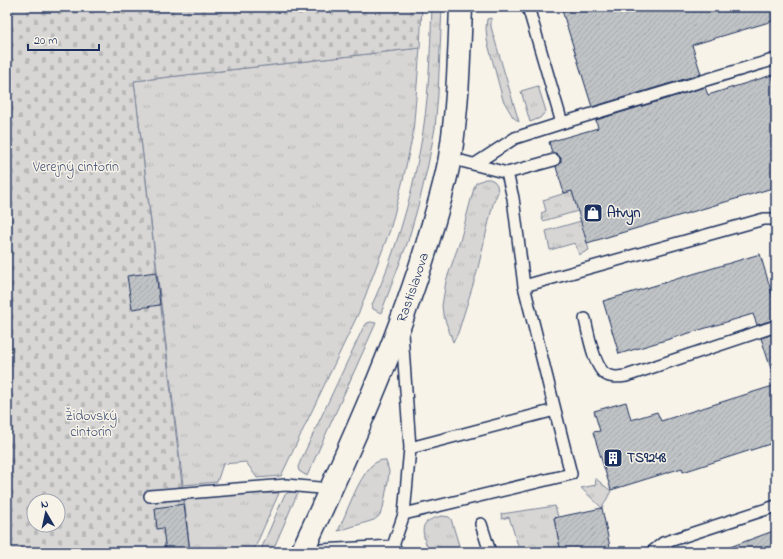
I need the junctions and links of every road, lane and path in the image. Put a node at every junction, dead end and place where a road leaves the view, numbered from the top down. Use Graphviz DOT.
graph roads {
  1 [pos="461,7"];
  2 [pos="528,7"];
  3 [pos="776,59"];
  4 [pos="562,123"];
  5 [pos="450,158"];
  6 [pos="554,160"];
  7 [pos="475,164"];
  8 [pos="507,172"];
  9 [pos="776,221"];
  10 [pos="524,286"];
  11 [pos="401,319"];
  12 [pos="585,319"];
  13 [pos="776,326"];
  14 [pos="555,410"];
  15 [pos="410,448"];
  16 [pos="331,489"];
  17 [pos="150,496"];
  18 [pos="776,506"];
  19 [pos="404,514"];
  20 [pos="481,524"];
  21 [pos="395,549"];
  22 [pos="302,551"];
  23 [pos="490,552"];
  24 [pos="652,552"];
  1 -- 5 [label="street, Rastislavova"];
  2 -- 4 [label="lane"];
  3 -- 4 [label="lane"];
  4 -- 7 [label="lane"];
  5 -- 7 [label="lane"];
  5 -- 11 [label="street, Rastislavova"];
  6 -- 8 [label="lane"];
  7 -- 8 [label="lane"];
  8 -- 10 [label="lane"];
  9 -- 10 [label="lane"];
  10 -- 14 [label="lane"];
  11 -- 15 [label="lane"];
  11 -- 16 [label="street, Rastislavova"];
  12 -- 13 [label="lane"];
  14 -- 15 [label="lane"];
  14 -- 19 [label="lane"];
  15 -- 19 [label="lane"];
  16 -- 17 [label="lane"];
  16 -- 22 [label="street, Rastislavova"];
  18 -- 24 [label="lane"];
  19 -- 21 [label="lane"];
  20 -- 23 [label="lane"];
  21 -- 22 [label="lane"];
}
